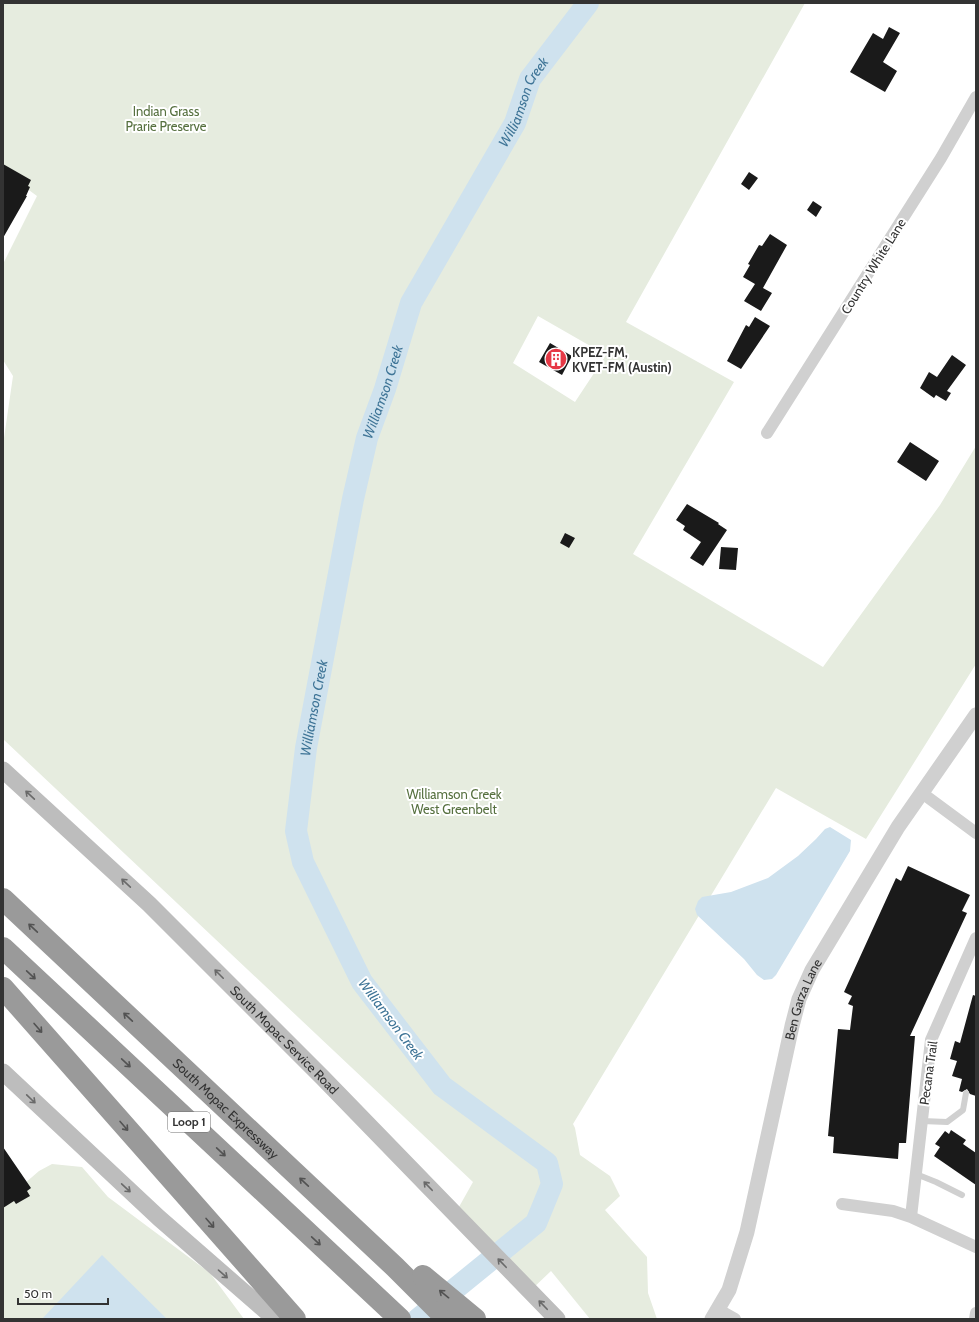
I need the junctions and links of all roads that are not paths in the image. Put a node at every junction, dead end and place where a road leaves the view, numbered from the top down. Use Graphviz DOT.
graph roads {
  1 [pos="976,97"];
  2 [pos="767,433"];
  3 [pos="976,715"];
  4 [pos="3,770"];
  5 [pos="922,793"];
  6 [pos="976,833"];
  7 [pos="3,899"];
  8 [pos="976,938"];
  9 [pos="3,948"];
  10 [pos="3,988"];
  11 [pos="3,1072"];
  12 [pos="966,1093"];
  13 [pos="922,1121"];
  14 [pos="916,1174"];
  15 [pos="962,1195"];
  16 [pos="842,1204"];
  17 [pos="911,1217"];
  18 [pos="976,1247"];
  19 [pos="401,1264"];
  20 [pos="976,1313"];
  21 [pos="716,1314"];
  22 [pos="275,1319"];
  23 [pos="295,1319"];
  24 [pos="400,1319"];
  25 [pos="448,1319"];
  26 [pos="475,1319"];
  27 [pos="557,1319"];
  28 [pos="736,1319"];
  29 [pos="975,1319"];
  1 -- 2 [label="street, Country White Lane"];
  3 -- 5 [label="street, Ben Garza Lane"];
  27 -- 4 [label="main road, South Mopac Service Road, one-way"];
  5 -- 6 [label="street"];
  5 -- 21 [label="street, Ben Garza Lane"];
  19 -- 7 [label="highway, South Mopac Expressway / Loop 1, one-way"];
  8 -- 13 [label="street, Pecana Trail"];
  9 -- 24 [label="highway, Loop 1, one-way"];
  10 -- 23 [label="highway, one-way"];
  11 -- 22 [label="main road, one-way"];
  12 -- 13 [label="lane"];
  13 -- 14 [label="street, Pecana Trail"];
  14 -- 15 [label="lane"];
  14 -- 17 [label="street, Pecana Trail"];
  16 -- 17 [label="street"];
  17 -- 18 [label="street"];
  19 -- 25 [label="highway, South Mopac Expressway / Loop 1"];
  26 -- 19 [label="highway, one-way"];
  20 -- 29 [label="street"];
  21 -- 28 [label="street"];
}
